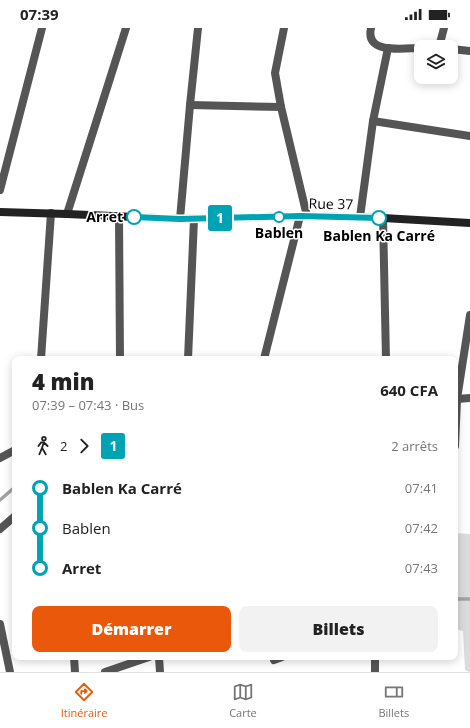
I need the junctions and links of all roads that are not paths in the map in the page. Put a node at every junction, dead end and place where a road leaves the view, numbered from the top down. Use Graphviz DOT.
graph roads {
  1 [pos="42,28"];
  2 [pos="126,28"];
  3 [pos="198,28"];
  4 [pos="284,28"];
  5 [pos="371,28"];
  6 [pos="444,28"];
  7 [pos="441,40"];
  8 [pos="388,48"];
  9 [pos="414,48"];
  10 [pos="458,50"];
  11 [pos="470,51"];
  12 [pos="190,105"];
  13 [pos="281,107"];
  14 [pos="373,121"];
  15 [pos="470,136"];
  16 [pos="0,190"];
  17 [pos="0,212"];
  18 [pos="51,213"];
  19 [pos="67,214"];
  20 [pos="119,216"];
  21 [pos="303,216"];
  22 [pos="360,218"];
  23 [pos="383,218"];
  24 [pos="180,219"];
  25 [pos="194,219"];
  26 [pos="470,223"];
  27 [pos="470,315"];
  28 [pos="41,356"];
  29 [pos="120,356"];
  30 [pos="188,356"];
  31 [pos="265,356"];
  32 [pos="386,356"];
  33 [pos="458,388"];
  34 [pos="470,398"];
  35 [pos="458,400"];
  36 [pos="12,452"];
  37 [pos="0,458"];
  38 [pos="12,519"];
  39 [pos="0,529"];
  40 [pos="0,624"];
  41 [pos="74,660"];
  42 [pos="140,660"];
  43 [pos="159,660"];
  44 [pos="375,660"];
  45 [pos="10,672"];
  46 [pos="75,672"];
  47 [pos="105,672"];
  48 [pos="160,672"];
  49 [pos="375,672"];
  1 -- 16 [label="street"];
  2 -- 19 [label="street"];
  3 -- 12 [label="street"];
  4 -- 13 [label="street"];
  5 -- 8 [label="street"];
  6 -- 7 [label="street"];
  8 -- 9 [label="street"];
  8 -- 14 [label="street"];
  10 -- 11 [label="street"];
  12 -- 13 [label="street"];
  12 -- 24 [label="street"];
  13 -- 21 [label="street"];
  14 -- 15 [label="street"];
  14 -- 22 [label="street"];
  17 -- 18 [label="main road, Rue 37"];
  18 -- 19 [label="main road, Rue 37"];
  18 -- 28 [label="street"];
  19 -- 20 [label="main road, Rue 37"];
  20 -- 24 [label="main road, Rue 37"];
  20 -- 29 [label="street"];
  21 -- 22 [label="main road, Rue 37"];
  21 -- 25 [label="main road, Rue 37"];
  21 -- 31 [label="street"];
  22 -- 23 [label="main road, Rue 37"];
  23 -- 26 [label="main road, Rue 37"];
  23 -- 32 [label="street"];
  24 -- 25 [label="main road, Rue 37"];
  25 -- 30 [label="street"];
  27 -- 33 [label="street"];
  34 -- 35 [label="street"];
  36 -- 37 [label="street"];
  38 -- 39 [label="street"];
  40 -- 45 [label="street"];
  41 -- 46 [label="street"];
  42 -- 47 [label="street"];
  43 -- 48 [label="street"];
  44 -- 49 [label="street"];
}
